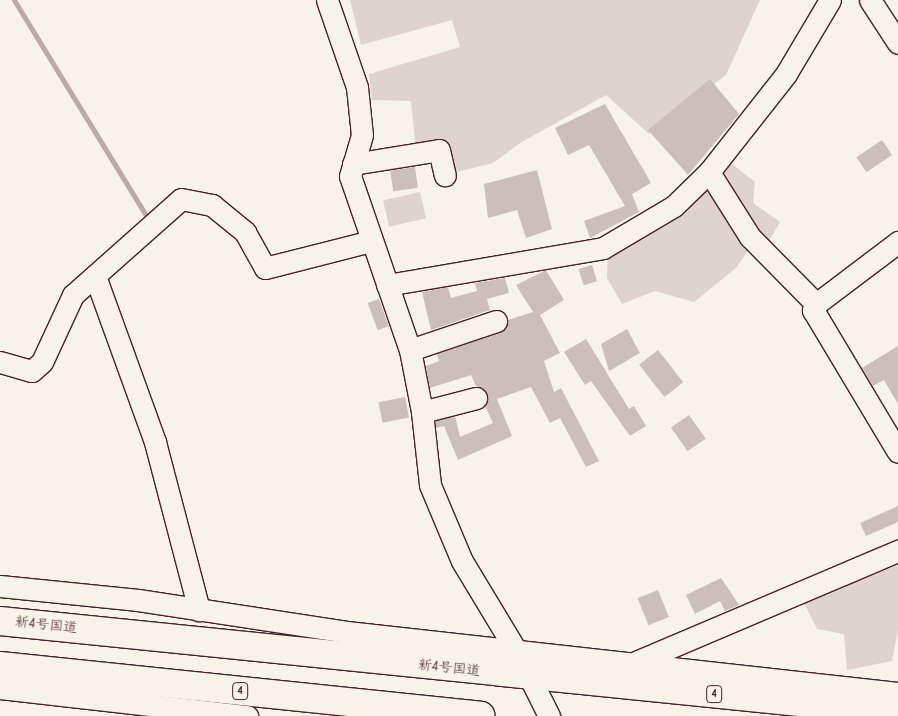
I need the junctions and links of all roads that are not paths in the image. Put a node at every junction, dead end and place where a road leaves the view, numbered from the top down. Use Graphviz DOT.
graph roads {
  1 [pos="327,0"];
  2 [pos="830,0"];
  3 [pos="870,0"];
  4 [pos="898,43"];
  5 [pos="353,164"];
  6 [pos="709,172"];
  7 [pos="445,175"];
  8 [pos="371,241"];
  9 [pos="898,242"];
  10 [pos="95,276"];
  11 [pos="387,285"];
  12 [pos="816,304"];
  13 [pos="496,321"];
  14 [pos="410,350"];
  15 [pos="0,362"];
  16 [pos="476,398"];
  17 [pos="422,412"];
  18 [pos="898,452"];
  19 [pos="898,551"];
  20 [pos="0,586"];
  21 [pos="199,610"];
  22 [pos="0,621"];
  23 [pos="516,652"];
  24 [pos="634,663"];
  25 [pos="0,666"];
  26 [pos="530,676"];
  27 [pos="0,688"];
  28 [pos="898,694"];
  29 [pos="898,712"];
  30 [pos="247,716"];
  31 [pos="480,716"];
  32 [pos="549,716"];
  1 -- 5 [label="street"];
  2 -- 6 [label="street"];
  3 -- 4 [label="street"];
  5 -- 7 [label="street"];
  5 -- 8 [label="street"];
  6 -- 11 [label="street"];
  6 -- 12 [label="street"];
  8 -- 10 [label="street"];
  8 -- 11 [label="street"];
  9 -- 12 [label="street"];
  10 -- 15 [label="street"];
  10 -- 21 [label="street"];
  11 -- 14 [label="street"];
  12 -- 18 [label="street"];
  13 -- 14 [label="street"];
  14 -- 17 [label="street"];
  16 -- 17 [label="street"];
  17 -- 23 [label="street"];
  19 -- 24 [label="street"];
  20 -- 21 [label="street"];
  21 -- 23 [label="street"];
  22 -- 26 [label="highway, 新4号国道 / 4"];
  23 -- 24 [label="street"];
  23 -- 26 [label="street"];
  24 -- 28 [label="street"];
  25 -- 31 [label="highway, 4"];
  26 -- 29 [label="highway, 新4号国道 / 4"];
  26 -- 32 [label="street"];
  27 -- 30 [label="street"];
}
